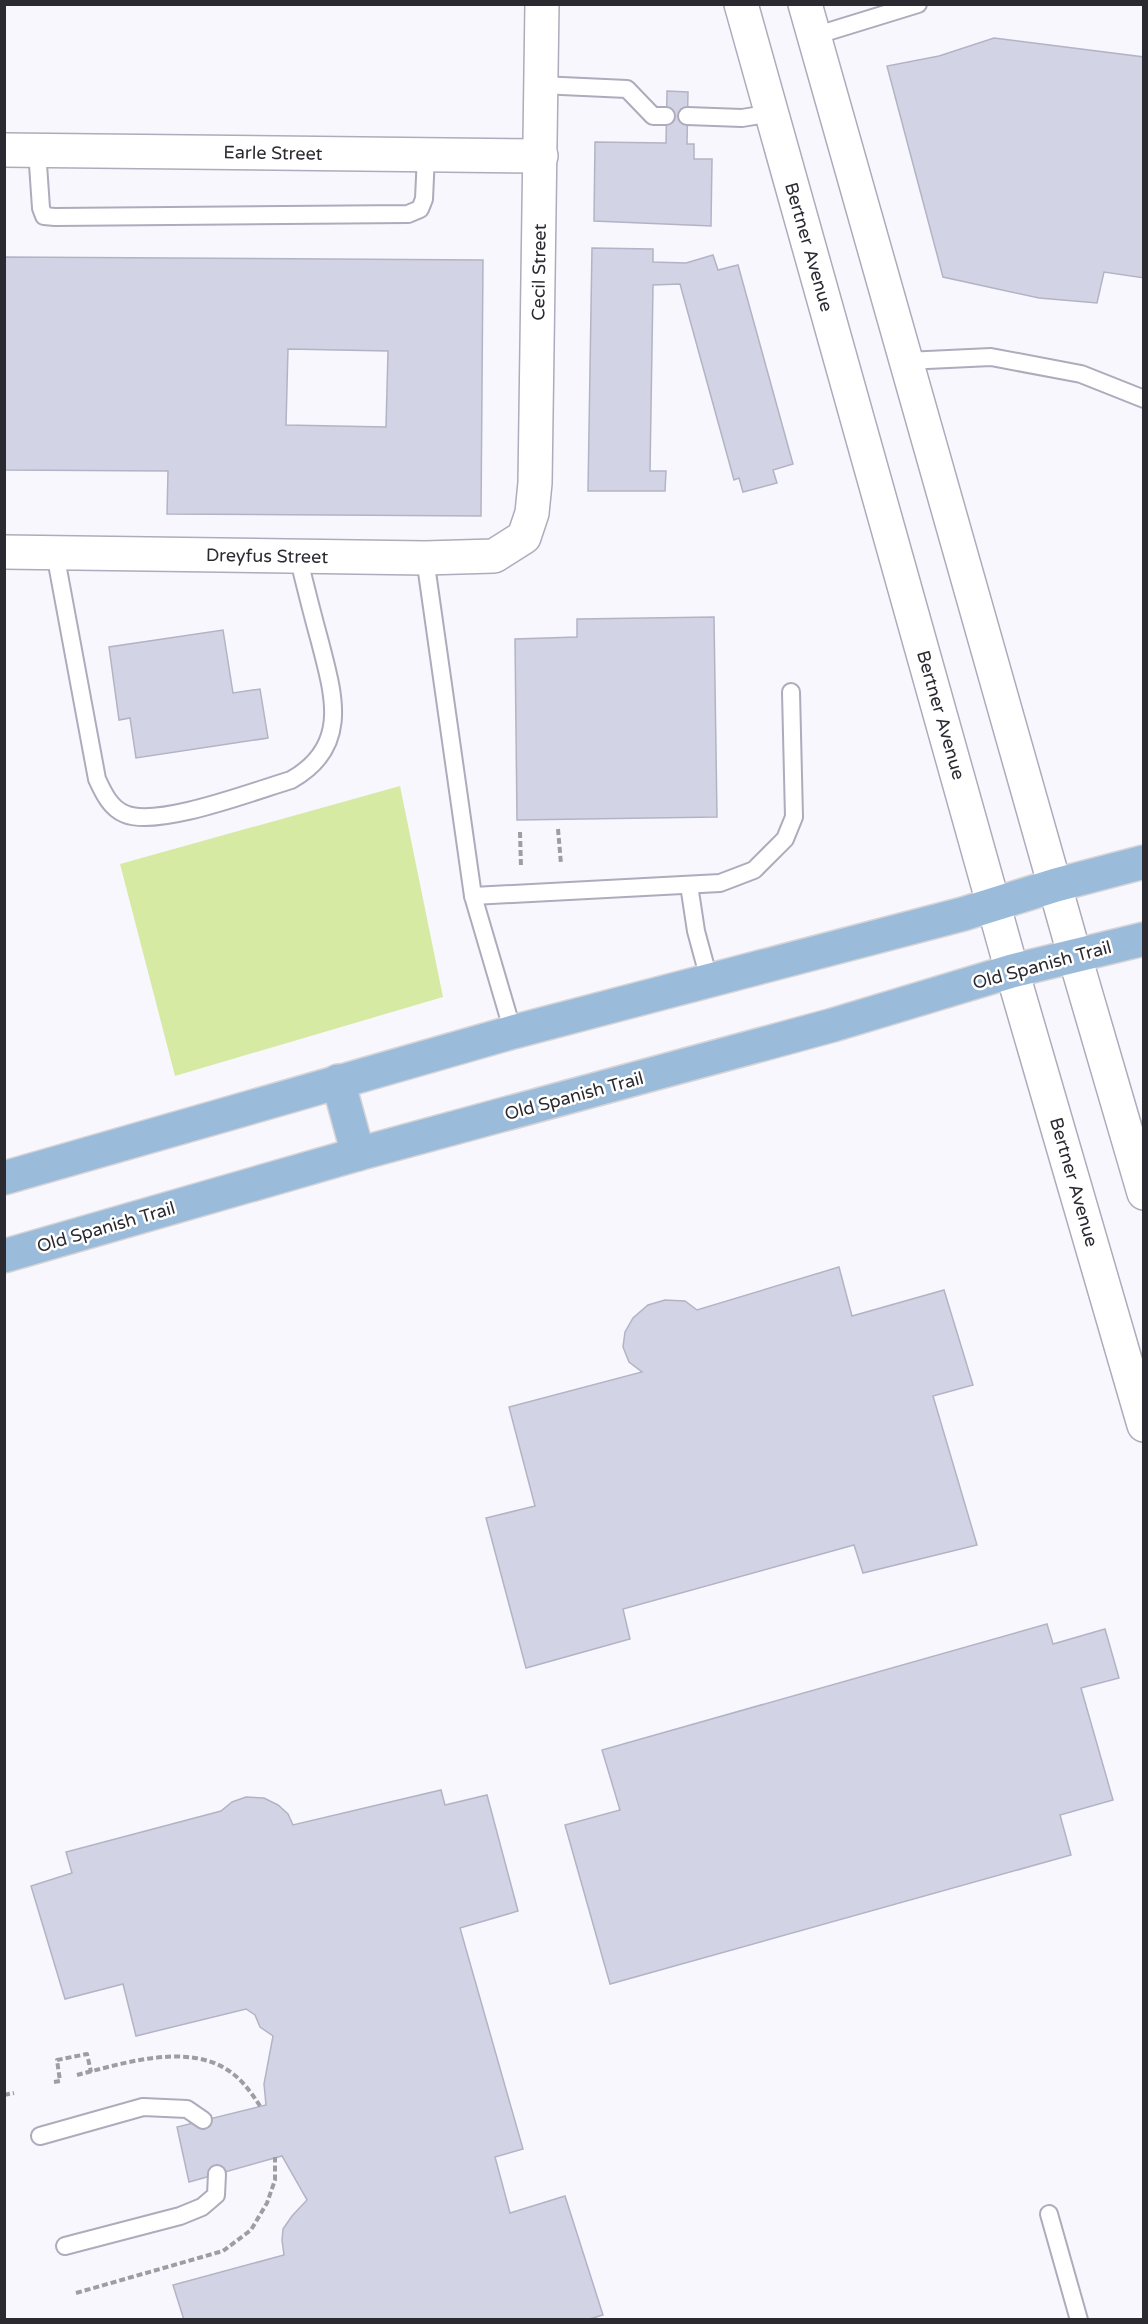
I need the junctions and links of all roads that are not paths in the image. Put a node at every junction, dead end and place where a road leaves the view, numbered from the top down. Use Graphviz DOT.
graph roads {
  1 [pos="542,4"];
  2 [pos="741,4"];
  3 [pos="805,4"];
  4 [pos="918,4"];
  5 [pos="814,36"];
  6 [pos="540,85"];
  7 [pos="772,113"];
  8 [pos="666,116"];
  9 [pos="687,116"];
  10 [pos="4,150"];
  11 [pos="37,150"];
  12 [pos="426,155"];
  13 [pos="541,156"];
  14 [pos="906,361"];
  15 [pos="1143,399"];
  16 [pos="524,537"];
  17 [pos="4,552"];
  18 [pos="55,553"];
  19 [pos="298,556"];
  20 [pos="425,558"];
  21 [pos="791,692"];
  22 [pos="1143,862"];
  23 [pos="689,885"];
  24 [pos="1056,885"];
  25 [pos="473,896"];
  26 [pos="995,905"];
  27 [pos="1143,939"];
  28 [pos="1075,957"];
  29 [pos="1012,971"];
  30 [pos="709,980"];
  31 [pos="513,1032"];
  32 [pos="338,1081"];
  33 [pos="358,1154"];
  34 [pos="4,1178"];
  35 [pos="1143,1193"];
  36 [pos="4,1256"];
  37 [pos="1143,1425"];
  38 [pos="203,2120"];
  39 [pos="40,2136"];
  40 [pos="217,2174"];
  41 [pos="1049,2214"];
  42 [pos="65,2246"];
  43 [pos="1079,2319"];
  1 -- 6 [label="street, Cecil Street"];
  2 -- 7 [label="street, Bertner Avenue"];
  3 -- 5 [label="street"];
  4 -- 5 [label="lane"];
  5 -- 14 [label="street"];
  6 -- 8 [label="lane"];
  6 -- 13 [label="street, Cecil Street"];
  7 -- 9 [label="lane"];
  7 -- 26 [label="street, Bertner Avenue"];
  10 -- 11 [label="street, Earle Street"];
  11 -- 12 [label="street, Earle Street"];
  11 -- 12 [label="lane"];
  12 -- 13 [label="street, Earle Street"];
  13 -- 16 [label="street, Cecil Street"];
  14 -- 15 [label="lane"];
  14 -- 24 [label="street"];
  16 -- 20 [label="street, Dreyfus Street"];
  17 -- 18 [label="street, Dreyfus Street"];
  18 -- 19 [label="street, Dreyfus Street"];
  18 -- 19 [label="lane"];
  19 -- 20 [label="street, Dreyfus Street"];
  20 -- 25 [label="lane"];
  21 -- 23 [label="lane"];
  22 -- 24 [label="main road"];
  23 -- 25 [label="lane"];
  23 -- 30 [label="lane"];
  24 -- 26 [label="main road"];
  24 -- 28 [label="street"];
  25 -- 31 [label="lane"];
  26 -- 29 [label="street, Bertner Avenue"];
  26 -- 30 [label="main road"];
  27 -- 28 [label="main road, Old Spanish Trail"];
  28 -- 29 [label="main road, Old Spanish Trail"];
  28 -- 35 [label="street"];
  29 -- 33 [label="main road, Old Spanish Trail"];
  29 -- 37 [label="street, Bertner Avenue"];
  30 -- 31 [label="main road"];
  31 -- 32 [label="main road"];
  32 -- 33 [label="main road"];
  32 -- 34 [label="main road"];
  33 -- 36 [label="main road, Old Spanish Trail"];
  38 -- 39 [label="lane"];
  40 -- 42 [label="lane"];
  41 -- 43 [label="lane"];
}
